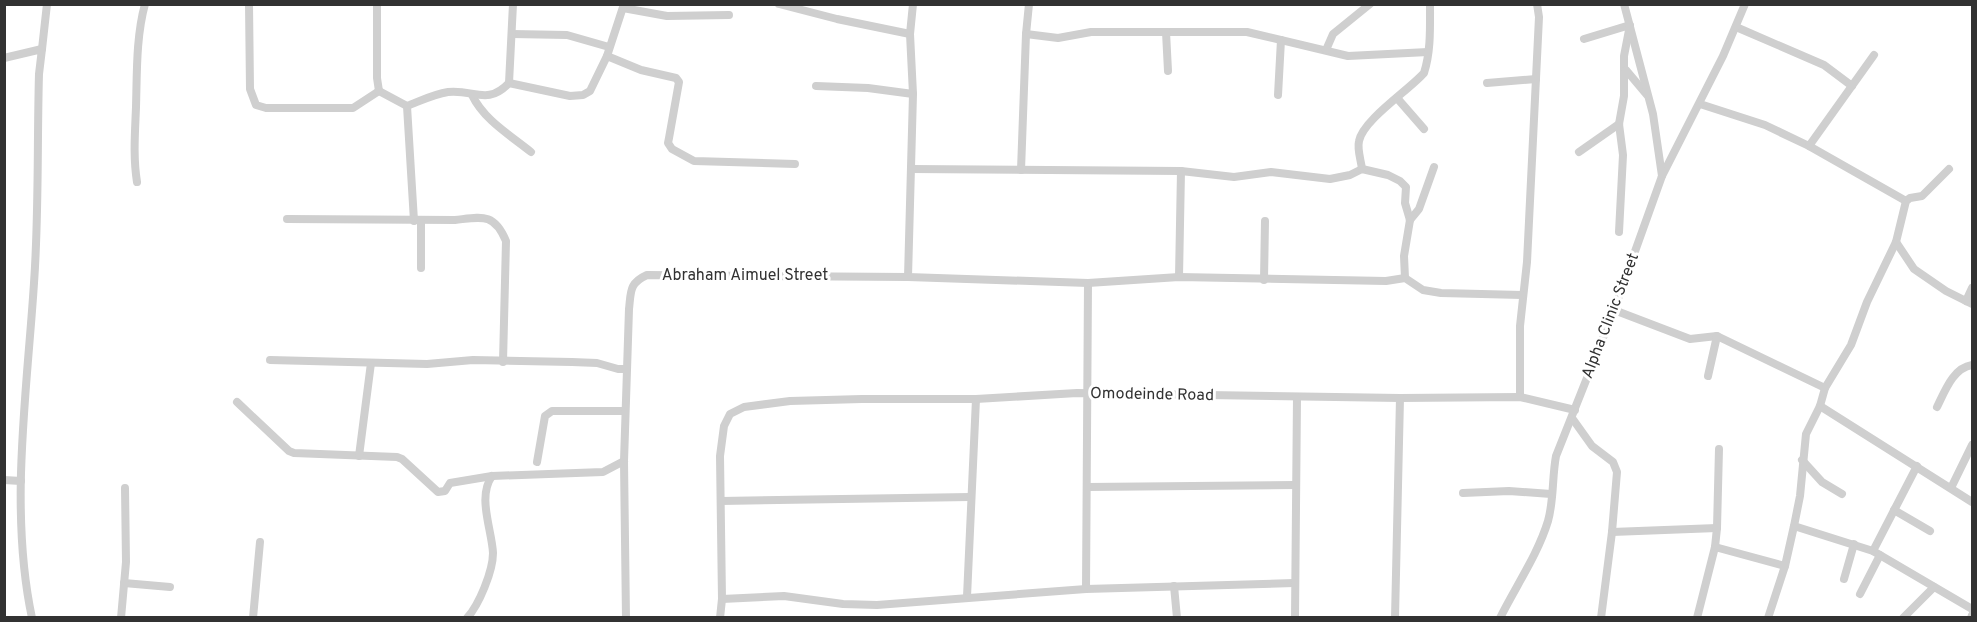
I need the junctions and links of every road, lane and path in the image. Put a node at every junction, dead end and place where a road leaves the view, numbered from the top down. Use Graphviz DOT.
graph roads {
  1 [pos="47,4"];
  2 [pos="145,4"];
  3 [pos="249,4"];
  4 [pos="377,4"];
  5 [pos="513,4"];
  6 [pos="779,4"];
  7 [pos="913,4"];
  8 [pos="1029,4"];
  9 [pos="1370,4"];
  10 [pos="1430,4"];
  11 [pos="1537,4"];
  12 [pos="1624,4"];
  13 [pos="1745,4"];
  14 [pos="623,6"];
  15 [pos="729,15"];
  16 [pos="1630,25"];
  17 [pos="1736,27"];
  18 [pos="1166,32"];
  19 [pos="512,34"];
  20 [pos="910,34"];
  21 [pos="1026,34"];
  22 [pos="1584,39"];
  23 [pos="1281,40"];
  24 [pos="42,49"];
  25 [pos="1326,50"];
  26 [pos="608,51"];
  27 [pos="1428,52"];
  28 [pos="1874,55"];
  29 [pos="4,58"];
  30 [pos="1626,70"];
  31 [pos="1168,71"];
  32 [pos="1536,79"];
  33 [pos="510,83"];
  34 [pos="1487,83"];
  35 [pos="816,86"];
  36 [pos="1852,86"];
  37 [pos="379,91"];
  38 [pos="913,94"];
  39 [pos="472,95"];
  40 [pos="1278,95"];
  41 [pos="1648,96"];
  42 [pos="1397,98"];
  43 [pos="1700,104"];
  44 [pos="407,106"];
  45 [pos="1619,124"];
  46 [pos="1424,129"];
  47 [pos="1809,146"];
  48 [pos="531,152"];
  49 [pos="1579,152"];
  50 [pos="795,164"];
  51 [pos="1434,167"];
  52 [pos="911,169"];
  53 [pos="1362,169"];
  54 [pos="1949,169"];
  55 [pos="1022,170"];
  56 [pos="1181,171"];
  57 [pos="1662,176"];
  58 [pos="137,182"];
  59 [pos="1906,201"];
  60 [pos="287,219"];
  61 [pos="1410,220"];
  62 [pos="417,221"];
  63 [pos="1265,221"];
  64 [pos="1619,232"];
  65 [pos="1896,242"];
  66 [pos="421,268"];
  67 [pos="908,277"];
  68 [pos="1179,277"];
  69 [pos="1404,278"];
  70 [pos="1264,280"];
  71 [pos="1088,283"];
  72 [pos="1972,288"];
  73 [pos="1522,295"];
  74 [pos="1969,302"];
  75 [pos="1614,310"];
  76 [pos="1717,336"];
  77 [pos="270,360"];
  78 [pos="503,362"];
  79 [pos="371,363"];
  80 [pos="1972,365"];
  81 [pos="627,369"];
  82 [pos="1708,376"];
  83 [pos="1825,388"];
  84 [pos="1087,394"];
  85 [pos="1297,397"];
  86 [pos="1520,397"];
  87 [pos="1400,398"];
  88 [pos="976,399"];
  89 [pos="237,402"];
  90 [pos="1820,406"];
  91 [pos="1937,407"];
  92 [pos="624,411"];
  93 [pos="1573,414"];
  94 [pos="1972,445"];
  95 [pos="1719,449"];
  96 [pos="359,456"];
  97 [pos="1802,460"];
  98 [pos="624,461"];
  99 [pos="537,462"];
  100 [pos="1917,466"];
  101 [pos="492,476"];
  102 [pos="4,480"];
  103 [pos="21,481"];
  104 [pos="1295,485"];
  105 [pos="1087,487"];
  106 [pos="125,488"];
  107 [pos="1952,488"];
  108 [pos="1463,493"];
  109 [pos="1551,494"];
  110 [pos="1842,494"];
  111 [pos="970,497"];
  112 [pos="721,501"];
  113 [pos="1972,502"];
  114 [pos="1894,510"];
  115 [pos="1794,526"];
  116 [pos="1717,528"];
  117 [pos="1930,531"];
  118 [pos="1612,532"];
  119 [pos="260,542"];
  120 [pos="1854,544"];
  121 [pos="1715,547"];
  122 [pos="1876,553"];
  123 [pos="1785,566"];
  124 [pos="1844,579"];
  125 [pos="124,583"];
  126 [pos="1294,583"];
  127 [pos="1174,586"];
  128 [pos="1934,586"];
  129 [pos="170,587"];
  130 [pos="1086,589"];
  131 [pos="1860,594"];
  132 [pos="967,597"];
  133 [pos="722,599"];
  134 [pos="1972,609"];
  135 [pos="32,618"];
  136 [pos="121,618"];
  137 [pos="253,618"];
  138 [pos="467,618"];
  139 [pos="626,618"];
  140 [pos="720,618"];
  141 [pos="1177,618"];
  142 [pos="1295,618"];
  143 [pos="1395,618"];
  144 [pos="1500,618"];
  145 [pos="1601,618"];
  146 [pos="1697,618"];
  147 [pos="1768,618"];
  148 [pos="1903,618"];
  1 -- 24 [label="street"];
  2 -- 58 [label="street"];
  3 -- 37 [label="street"];
  4 -- 37 [label="street"];
  5 -- 19 [label="street"];
  6 -- 20 [label="street"];
  7 -- 20 [label="street"];
  8 -- 21 [label="street"];
  9 -- 25 [label="street"];
  10 -- 27 [label="street"];
  11 -- 32 [label="street"];
  12 -- 16 [label="street, Alpha Clinic Street"];
  13 -- 17 [label="street"];
  14 -- 15 [label="street"];
  14 -- 26 [label="street"];
  16 -- 22 [label="street"];
  16 -- 30 [label="street"];
  16 -- 41 [label="street, Alpha Clinic Street"];
  17 -- 36 [label="street"];
  17 -- 43 [label="street"];
  18 -- 21 [label="street"];
  18 -- 23 [label="street"];
  18 -- 31 [label="street"];
  19 -- 26 [label="street"];
  19 -- 33 [label="street"];
  20 -- 38 [label="street"];
  21 -- 55 [label="street"];
  23 -- 25 [label="street"];
  23 -- 40 [label="street"];
  24 -- 29 [label="street"];
  24 -- 103 [label="street"];
  25 -- 27 [label="street"];
  26 -- 33 [label="street"];
  26 -- 50 [label="street"];
  27 -- 42 [label="street"];
  28 -- 36 [label="street"];
  30 -- 41 [label="street"];
  30 -- 45 [label="street"];
  32 -- 34 [label="street"];
  32 -- 73 [label="street"];
  33 -- 39 [label="street"];
  35 -- 38 [label="street"];
  36 -- 47 [label="street"];
  37 -- 44 [label="street"];
  38 -- 52 [label="street"];
  39 -- 44 [label="street"];
  39 -- 48 [label="street"];
  41 -- 57 [label="street, Alpha Clinic Street"];
  42 -- 46 [label="street"];
  42 -- 53 [label="street"];
  43 -- 47 [label="street"];
  43 -- 57 [label="street"];
  44 -- 62 [label="street"];
  45 -- 49 [label="street"];
  45 -- 64 [label="street"];
  47 -- 59 [label="street"];
  51 -- 61 [label="street"];
  52 -- 55 [label="street"];
  52 -- 67 [label="street"];
  53 -- 56 [label="street"];
  53 -- 61 [label="street"];
  54 -- 59 [label="street"];
  55 -- 56 [label="street"];
  56 -- 68 [label="street"];
  57 -- 75 [label="street, Alpha Clinic Street"];
  59 -- 65 [label="street"];
  60 -- 62 [label="street"];
  61 -- 69 [label="street"];
  62 -- 66 [label="street"];
  62 -- 78 [label="street"];
  63 -- 70 [label="street"];
  65 -- 74 [label="street"];
  65 -- 83 [label="street"];
  67 -- 71 [label="street, Abraham Aimuel Street"];
  67 -- 81 [label="street, Abraham Aimuel Street"];
  68 -- 70 [label="street, Abraham Aimuel Street"];
  68 -- 71 [label="street, Abraham Aimuel Street"];
  69 -- 70 [label="street, Abraham Aimuel Street"];
  69 -- 73 [label="street"];
  71 -- 84 [label="street"];
  72 -- 74 [label="street"];
  73 -- 86 [label="street"];
  75 -- 76 [label="street"];
  75 -- 93 [label="street, Alpha Clinic Street"];
  76 -- 82 [label="street"];
  76 -- 83 [label="street"];
  77 -- 79 [label="street"];
  78 -- 79 [label="street"];
  78 -- 81 [label="street"];
  79 -- 96 [label="street"];
  80 -- 91 [label="street"];
  81 -- 92 [label="street, Abraham Aimuel Street"];
  83 -- 90 [label="street"];
  84 -- 85 [label="street, Omodeinde Road"];
  84 -- 88 [label="street, Omodeinde Road"];
  84 -- 105 [label="street"];
  85 -- 87 [label="street, Omodeinde Road"];
  85 -- 104 [label="street"];
  86 -- 87 [label="street, Omodeinde Road"];
  86 -- 93 [label="street, Omodeinde Road"];
  87 -- 143 [label="street"];
  88 -- 111 [label="street"];
  88 -- 112 [label="street, Omodeinde Road"];
  89 -- 96 [label="street"];
  90 -- 97 [label="street"];
  90 -- 100 [label="street"];
  92 -- 98 [label="street, Abraham Aimuel Street"];
  92 -- 99 [label="street"];
  93 -- 109 [label="street, Alpha Clinic Street"];
  93 -- 118 [label="street"];
  94 -- 107 [label="street"];
  95 -- 116 [label="street"];
  96 -- 101 [label="street"];
  97 -- 110 [label="street"];
  97 -- 115 [label="street"];
  98 -- 101 [label="street"];
  98 -- 139 [label="street, Abraham Aimuel Street"];
  100 -- 107 [label="street"];
  100 -- 114 [label="street"];
  101 -- 138 [label="street"];
  102 -- 103 [label="street"];
  103 -- 135 [label="street"];
  104 -- 105 [label="street"];
  104 -- 126 [label="street"];
  105 -- 130 [label="street"];
  106 -- 125 [label="street"];
  107 -- 113 [label="street"];
  108 -- 109 [label="street"];
  109 -- 144 [label="street, Alpha Clinic Street"];
  111 -- 112 [label="street"];
  111 -- 132 [label="street"];
  112 -- 133 [label="street"];
  114 -- 117 [label="street"];
  114 -- 122 [label="street"];
  115 -- 120 [label="street"];
  115 -- 123 [label="street"];
  116 -- 118 [label="street"];
  116 -- 121 [label="street"];
  118 -- 145 [label="street"];
  119 -- 137 [label="street"];
  120 -- 122 [label="street"];
  120 -- 124 [label="street"];
  121 -- 123 [label="street"];
  121 -- 146 [label="street"];
  122 -- 128 [label="street"];
  122 -- 131 [label="street"];
  123 -- 147 [label="street"];
  125 -- 129 [label="street"];
  125 -- 136 [label="street"];
  126 -- 127 [label="street"];
  126 -- 142 [label="street"];
  127 -- 130 [label="street"];
  127 -- 141 [label="street"];
  128 -- 134 [label="street"];
  128 -- 148 [label="street"];
  130 -- 132 [label="street"];
  132 -- 133 [label="street"];
  133 -- 140 [label="street"];
}
